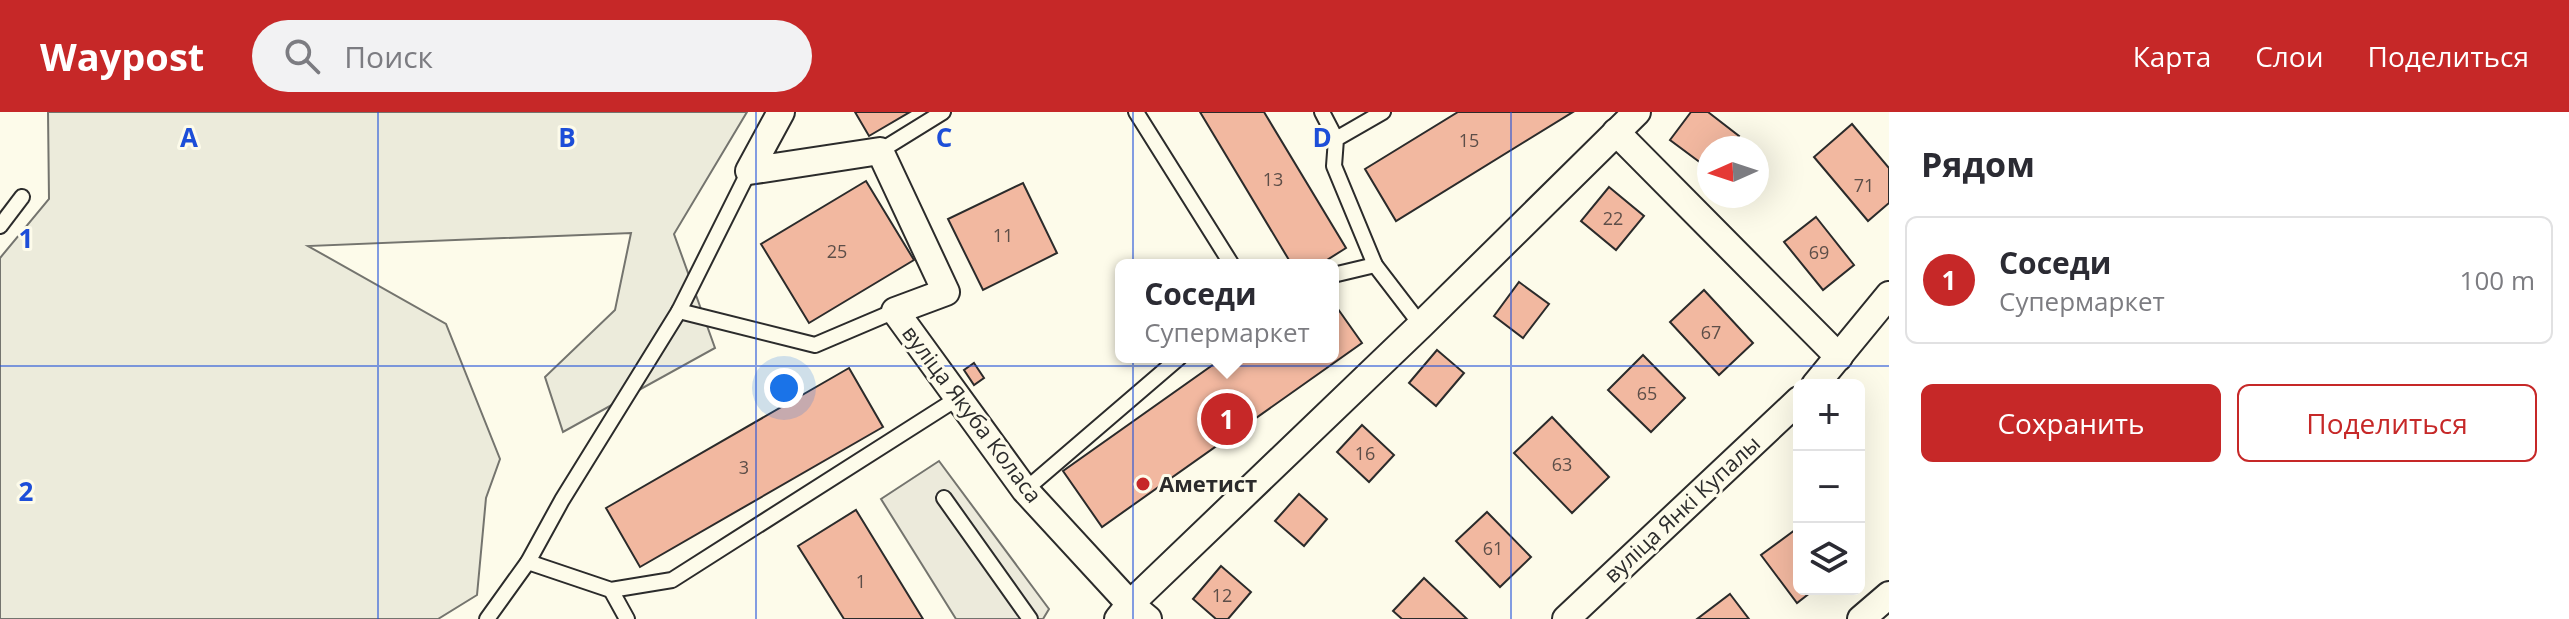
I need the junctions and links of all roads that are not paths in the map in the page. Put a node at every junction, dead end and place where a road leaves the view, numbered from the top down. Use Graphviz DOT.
graph roads {
  1 [pos="781,112"];
  2 [pos="943,112"];
  3 [pos="1136,112"];
  4 [pos="1322,112"];
  5 [pos="1383,112"];
  6 [pos="1637,112"];
  7 [pos="1616,132"];
  8 [pos="1336,139"];
  9 [pos="880,151"];
  10 [pos="749,171"];
  11 [pos="22,197"];
  12 [pos="0,226"];
  13 [pos="1228,259"];
  14 [pos="1375,265"];
  15 [pos="1339,274"];
  16 [pos="1889,295"];
  17 [pos="679,311"];
  18 [pos="895,311"];
  19 [pos="1421,325"];
  20 [pos="1839,357"];
  21 [pos="1173,363"];
  22 [pos="1820,379"];
  23 [pos="958,398"];
  24 [pos="1793,406"];
  25 [pos="1025,490"];
  26 [pos="944,498"];
  27 [pos="528,562"];
  28 [pos="611,590"];
  29 [pos="1889,595"];
  30 [pos="1132,614"];
  31 [pos="487,619"];
  32 [pos="627,619"];
  33 [pos="1030,619"];
  34 [pos="1566,619"];
  35 [pos="1861,619"];
  1 -- 10 [label="street"];
  2 -- 9 [label="lane"];
  3 -- 13 [label="lane"];
  4 -- 8 [label="lane"];
  5 -- 8 [label="lane"];
  6 -- 7 [label="street, вуліца Якуба Коласа"];
  7 -- 19 [label="street, вуліца Якуба Коласа"];
  7 -- 20 [label="street"];
  8 -- 14 [label="lane"];
  9 -- 10 [label="street"];
  9 -- 18 [label="street, вуліца Якуба Коласа"];
  10 -- 17 [label="lane"];
  11 -- 12 [label="lane"];
  14 -- 15 [label="lane"];
  14 -- 19 [label="lane"];
  16 -- 20 [label="street"];
  17 -- 18 [label="lane"];
  17 -- 27 [label="lane"];
  18 -- 23 [label="street, вуліца Якуба Коласа"];
  19 -- 30 [label="street, вуліца Якуба Коласа"];
  20 -- 22 [label="street"];
  21 -- 25 [label="lane"];
  23 -- 25 [label="street, вуліца Якуба Коласа"];
  23 -- 28 [label="lane"];
  24 -- 34 [label="street, вуліца Янкі Купалы"];
  25 -- 30 [label="street, вуліца Якуба Коласа"];
  26 -- 33 [label="lane"];
  27 -- 28 [label="lane"];
  27 -- 31 [label="lane"];
  28 -- 32 [label="lane"];
  29 -- 35 [label="street"];
}
